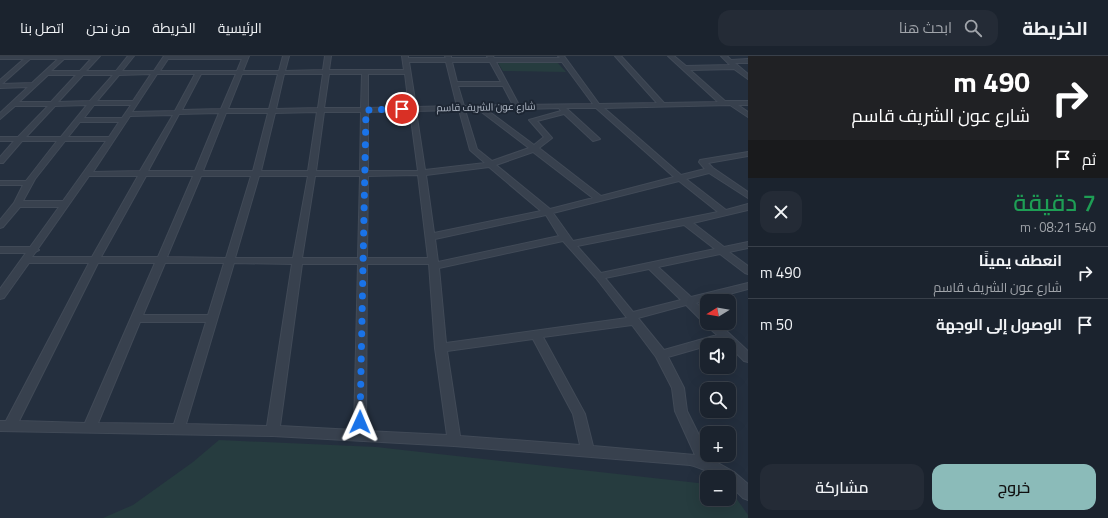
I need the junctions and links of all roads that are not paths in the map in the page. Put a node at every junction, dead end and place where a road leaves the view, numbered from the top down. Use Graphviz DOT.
graph roads {
  1 [pos="30,56"];
  2 [pos="63,56"];
  3 [pos="97,56"];
  4 [pos="131,56"];
  5 [pos="166,56"];
  6 [pos="209,56"];
  7 [pos="246,56"];
  8 [pos="286,56"];
  9 [pos="328,56"];
  10 [pos="618,56"];
  11 [pos="671,56"];
  12 [pos="724,56"];
  13 [pos="0,57"];
  14 [pos="406,58"];
  15 [pos="448,58"];
  16 [pos="491,58"];
  17 [pos="562,58"];
  18 [pos="748,61"];
  19 [pos="729,62"];
  20 [pos="734,67"];
  21 [pos="684,68"];
  22 [pos="0,71"];
  23 [pos="12,71"];
  24 [pos="325,72"];
  25 [pos="365,72"];
  26 [pos="407,72"];
  27 [pos="46,73"];
  28 [pos="156,73"];
  29 [pos="199,73"];
  30 [pos="238,73"];
  31 [pos="282,73"];
  32 [pos="81,74"];
  33 [pos="117,74"];
  34 [pos="748,77"];
  35 [pos="0,84"];
  36 [pos="454,84"];
  37 [pos="503,84"];
  38 [pos="33,85"];
  39 [pos="54,103"];
  40 [pos="94,103"];
  41 [pos="136,103"];
  42 [pos="727,103"];
  43 [pos="748,103"];
  44 [pos="12,104"];
  45 [pos="662,104"];
  46 [pos="597,105"];
  47 [pos="517,107"];
  48 [pos="414,108"];
  49 [pos="461,108"];
  50 [pos="481,108"];
  51 [pos="563,109"];
  52 [pos="272,110"];
  53 [pos="320,110"];
  54 [pos="366,110"];
  55 [pos="224,111"];
  56 [pos="178,112"];
  57 [pos="748,115"];
  58 [pos="0,117"];
  59 [pos="125,117"];
  60 [pos="80,120"];
  61 [pos="65,138"];
  62 [pos="0,139"];
  63 [pos="21,139"];
  64 [pos="110,139"];
  65 [pos="596,139"];
  66 [pos="533,149"];
  67 [pos="748,154"];
  68 [pos="0,161"];
  69 [pos="490,165"];
  70 [pos="710,170"];
  71 [pos="312,173"];
  72 [pos="364,173"];
  73 [pos="422,173"];
  74 [pos="87,174"];
  75 [pos="144,174"];
  76 [pos="198,174"];
  77 [pos="256,174"];
  78 [pos="679,177"];
  79 [pos="0,183"];
  80 [pos="27,183"];
  81 [pos="748,196"];
  82 [pos="600,199"];
  83 [pos="18,204"];
  84 [pos="66,204"];
  85 [pos="747,209"];
  86 [pos="548,212"];
  87 [pos="724,212"];
  88 [pos="686,222"];
  89 [pos="0,226"];
  90 [pos="430,237"];
  91 [pos="568,241"];
  92 [pos="748,245"];
  93 [pos="0,250"];
  94 [pos="33,250"];
  95 [pos="721,250"];
  96 [pos="26,260"];
  97 [pos="95,260"];
  98 [pos="161,260"];
  99 [pos="229,260"];
  100 [pos="363,260"];
  101 [pos="298,261"];
  102 [pos="433,264"];
  103 [pos="652,266"];
  104 [pos="748,271"];
  105 [pos="599,276"];
  106 [pos="748,286"];
  107 [pos="0,296"];
  108 [pos="690,302"];
  109 [pos="700,312"];
  110 [pos="212,318"];
  111 [pos="136,319"];
  112 [pos="633,319"];
  113 [pos="718,330"];
  114 [pos="537,336"];
  115 [pos="725,337"];
  116 [pos="441,348"];
  117 [pos="661,355"];
  118 [pos="748,358"];
  119 [pos="5,426"];
  120 [pos="90,426"];
  121 [pos="179,428"];
  122 [pos="273,431"];
  123 [pos="360,436"];
  124 [pos="454,441"];
  125 [pos="700,451"];
  126 [pos="588,452"];
  127 [pos="700,461"];
  128 [pos="707,462"];
  129 [pos="746,488"];
  1 -- 2 [label="street"];
  1 -- 13 [label="street"];
  1 -- 23 [label="street"];
  2 -- 3 [label="street"];
  2 -- 27 [label="street"];
  3 -- 32 [label="street"];
  4 -- 33 [label="street"];
  5 -- 6 [label="street"];
  5 -- 28 [label="street"];
  6 -- 7 [label="street"];
  7 -- 30 [label="street"];
  8 -- 31 [label="street"];
  9 -- 24 [label="street"];
  10 -- 45 [label="street"];
  11 -- 21 [label="street"];
  12 -- 19 [label="street"];
  14 -- 15 [label="street"];
  14 -- 26 [label="street"];
  15 -- 16 [label="street"];
  15 -- 36 [label="street"];
  16 -- 17 [label="street"];
  16 -- 37 [label="street"];
  17 -- 46 [label="street"];
  18 -- 19 [label="street"];
  19 -- 20 [label="street"];
  20 -- 21 [label="street"];
  20 -- 34 [label="street"];
  21 -- 42 [label="street"];
  22 -- 23 [label="street"];
  23 -- 35 [label="street"];
  24 -- 25 [label="street"];
  24 -- 31 [label="street"];
  24 -- 53 [label="street"];
  25 -- 26 [label="street"];
  25 -- 54 [label="street"];
  26 -- 48 [label="street"];
  27 -- 32 [label="street"];
  27 -- 38 [label="street"];
  28 -- 29 [label="street"];
  28 -- 33 [label="street"];
  28 -- 41 [label="street"];
  29 -- 30 [label="street"];
  29 -- 56 [label="street"];
  30 -- 31 [label="street"];
  30 -- 55 [label="street"];
  31 -- 52 [label="street"];
  32 -- 33 [label="street"];
  32 -- 39 [label="street"];
  33 -- 40 [label="street"];
  35 -- 38 [label="street"];
  36 -- 37 [label="street"];
  36 -- 49 [label="street"];
  37 -- 47 [label="street"];
  38 -- 44 [label="street"];
  39 -- 40 [label="street"];
  39 -- 44 [label="street"];
  39 -- 63 [label="street"];
  40 -- 41 [label="street"];
  40 -- 60 [label="street"];
  41 -- 59 [label="street"];
  42 -- 43 [label="street, شارع عون الشريف قاسم"];
  42 -- 45 [label="street, شارع عون الشريف قاسم"];
  42 -- 57 [label="street"];
  44 -- 58 [label="street"];
  45 -- 46 [label="street, شارع عون الشريف قاسم"];
  46 -- 51 [label="street, شارع عون الشريف قاسم"];
  46 -- 78 [label="street"];
  47 -- 50 [label="street, شارع عون الشريف قاسم"];
  47 -- 51 [label="street, شارع عون الشريف قاسم"];
  48 -- 49 [label="street, شارع عون الشريف قاسم"];
  48 -- 54 [label="street, شارع عون الشريف قاسم"];
  48 -- 73 [label="street"];
  49 -- 50 [label="street, شارع عون الشريف قاسم"];
  49 -- 69 [label="street"];
  50 -- 66 [label="street"];
  51 -- 65 [label="street"];
  51 -- 66 [label="street"];
  52 -- 53 [label="street, شارع عون الشريف قاسم"];
  52 -- 55 [label="street, شارع عون الشريف قاسم"];
  52 -- 77 [label="street"];
  53 -- 54 [label="street, شارع عون الشريف قاسم"];
  53 -- 71 [label="street"];
  54 -- 72 [label="street"];
  55 -- 56 [label="street, شارع عون الشريف قاسم"];
  55 -- 76 [label="street"];
  56 -- 59 [label="street, شارع عون الشريف قاسم"];
  56 -- 75 [label="street"];
  59 -- 60 [label="street, شارع عون الشريف قاسم"];
  59 -- 64 [label="street"];
  60 -- 61 [label="street"];
  61 -- 63 [label="street"];
  61 -- 64 [label="street"];
  61 -- 80 [label="street"];
  62 -- 63 [label="street"];
  63 -- 68 [label="street"];
  64 -- 74 [label="street"];
  66 -- 69 [label="street"];
  66 -- 82 [label="street"];
  67 -- 70 [label="street"];
  69 -- 73 [label="street"];
  69 -- 86 [label="street"];
  70 -- 78 [label="street"];
  70 -- 81 [label="street"];
  71 -- 72 [label="street"];
  71 -- 77 [label="street"];
  71 -- 101 [label="street"];
  72 -- 73 [label="street"];
  72 -- 100 [label="street"];
  73 -- 90 [label="street"];
  74 -- 75 [label="street"];
  74 -- 84 [label="street"];
  75 -- 76 [label="street"];
  75 -- 97 [label="street"];
  76 -- 77 [label="street"];
  76 -- 98 [label="street"];
  77 -- 99 [label="street"];
  78 -- 82 [label="street"];
  78 -- 87 [label="street"];
  79 -- 80 [label="street"];
  80 -- 83 [label="street"];
  82 -- 86 [label="street"];
  83 -- 84 [label="street"];
  83 -- 89 [label="street"];
  84 -- 94 [label="street"];
  85 -- 87 [label="street"];
  86 -- 90 [label="street"];
  86 -- 91 [label="street"];
  87 -- 88 [label="street"];
  88 -- 91 [label="street"];
  88 -- 95 [label="street"];
  90 -- 102 [label="street"];
  91 -- 102 [label="street"];
  91 -- 105 [label="street"];
  92 -- 95 [label="street"];
  93 -- 94 [label="street"];
  94 -- 96 [label="street"];
  95 -- 103 [label="street"];
  95 -- 104 [label="street"];
  96 -- 97 [label="street"];
  96 -- 107 [label="street"];
  97 -- 98 [label="street"];
  97 -- 119 [label="street"];
  98 -- 99 [label="street"];
  98 -- 111 [label="street"];
  99 -- 101 [label="street"];
  99 -- 110 [label="street"];
  100 -- 101 [label="street"];
  100 -- 102 [label="street"];
  100 -- 123 [label="street"];
  101 -- 122 [label="street"];
  102 -- 116 [label="street"];
  103 -- 105 [label="street"];
  103 -- 108 [label="street"];
  105 -- 112 [label="street"];
  106 -- 108 [label="street"];
  108 -- 109 [label="street"];
  108 -- 112 [label="street"];
  110 -- 111 [label="street"];
  110 -- 121 [label="street"];
  111 -- 120 [label="street"];
  112 -- 114 [label="street"];
  112 -- 117 [label="street"];
  113 -- 115 [label="street"];
  114 -- 116 [label="street"];
  114 -- 126 [label="street"];
  115 -- 117 [label="street"];
  115 -- 118 [label="street"];
  116 -- 124 [label="street"];
  117 -- 125 [label="street"];
  119 -- 120 [label="street"];
  120 -- 121 [label="street"];
  121 -- 122 [label="street"];
  122 -- 123 [label="street"];
  123 -- 124 [label="street"];
  124 -- 126 [label="street"];
  126 -- 127 [label="street"];
  128 -- 129 [label="street"];
}
